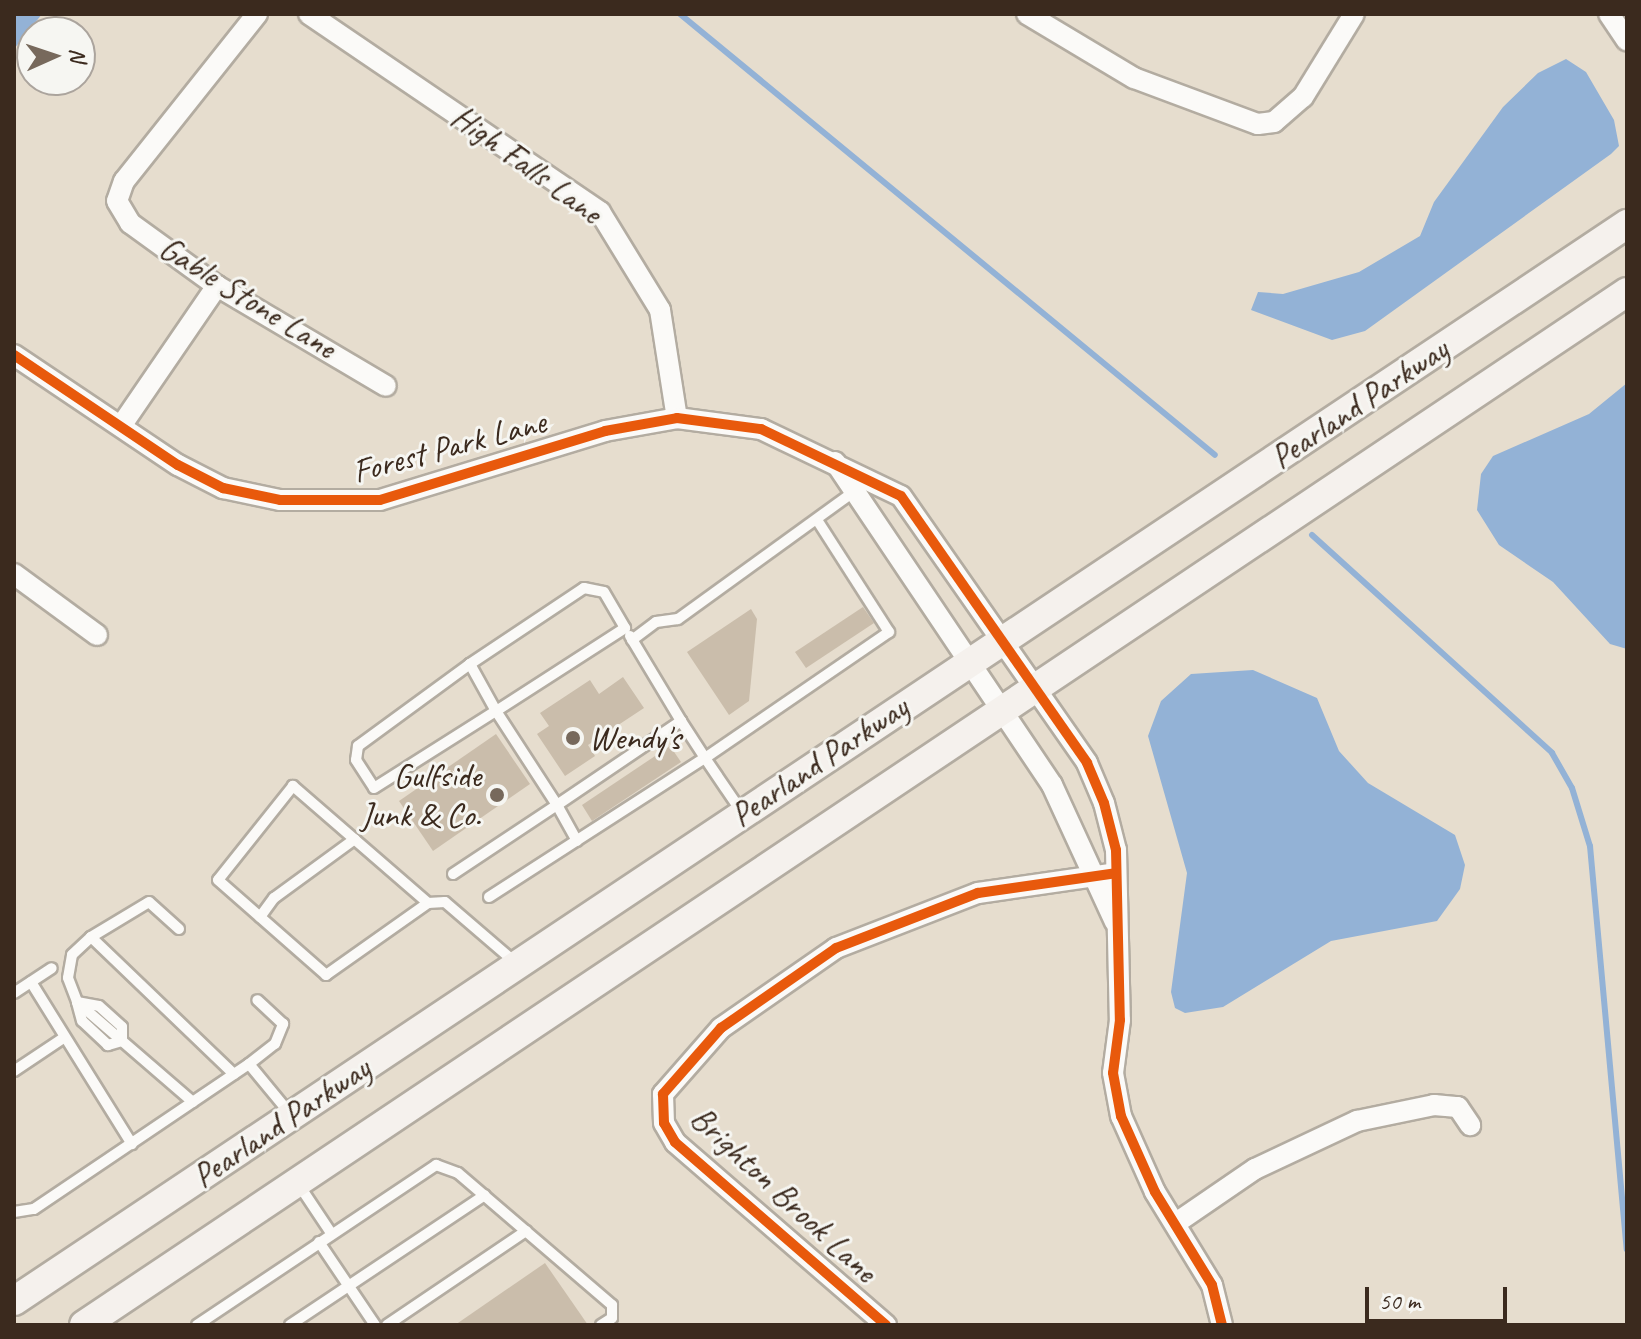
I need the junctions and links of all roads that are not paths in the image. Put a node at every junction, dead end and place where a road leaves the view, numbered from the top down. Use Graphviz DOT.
graph roads {
  1 [pos="257,14"];
  2 [pos="309,14"];
  3 [pos="1027,14"];
  4 [pos="1354,14"];
  5 [pos="1609,14"];
  6 [pos="1627,41"];
  7 [pos="1627,224"];
  8 [pos="217,286"];
  9 [pos="1627,292"];
  10 [pos="14,355"];
  11 [pos="386,386"];
  12 [pos="677,418"];
  13 [pos="121,426"];
  14 [pos="832,459"];
  15 [pos="857,490"];
  16 [pos="819,523"];
  17 [pos="14,574"];
  18 [pos="625,628"];
  19 [pos="97,635"];
  20 [pos="1003,637"];
  21 [pos="632,640"];
  22 [pos="973,658"];
  23 [pos="470,664"];
  24 [pos="1034,687"];
  25 [pos="1005,708"];
  26 [pos="496,711"];
  27 [pos="681,721"];
  28 [pos="705,758"];
  29 [pos="557,805"];
  30 [pos="742,813"];
  31 [pos="355,839"];
  32 [pos="577,841"];
  33 [pos="1116,873"];
  34 [pos="453,874"];
  35 [pos="1092,876"];
  36 [pos="489,897"];
  37 [pos="428,903"];
  38 [pos="260,917"];
  39 [pos="1118,926"];
  40 [pos="179,929"];
  41 [pos="91,937"];
  42 [pos="517,964"];
  43 [pos="52,968"];
  44 [pos="31,982"];
  45 [pos="14,993"];
  46 [pos="257,1000"];
  47 [pos="65,1037"];
  48 [pos="249,1064"];
  49 [pos="14,1071"];
  50 [pos="234,1074"];
  51 [pos="193,1102"];
  52 [pos="291,1115"];
  53 [pos="1470,1125"];
  54 [pos="132,1144"];
  55 [pos="297,1182"];
  56 [pos="485,1195"];
  57 [pos="14,1212"];
  58 [pos="1176,1223"];
  59 [pos="526,1231"];
  60 [pos="331,1233"];
  61 [pos="319,1242"];
  62 [pos="349,1286"];
  63 [pos="14,1301"];
  64 [pos="1223,1320"];
  65 [pos="84,1325"];
  66 [pos="197,1325"];
  67 [pos="290,1325"];
  68 [pos="375,1325"];
  69 [pos="387,1325"];
  70 [pos="601,1325"];
  71 [pos="886,1325"];
  1 -- 8 [label="street, Gable Stone Lane"];
  2 -- 12 [label="street, High Falls Lane"];
  3 -- 4 [label="street"];
  5 -- 6 [label="street"];
  7 -- 20 [label="main road, Pearland Parkway"];
  8 -- 11 [label="street, Gable Stone Lane"];
  8 -- 13 [label="street"];
  9 -- 24 [label="main road, Pearland Parkway"];
  10 -- 13 [label="street, Forest Park Lane"];
  12 -- 13 [label="street, Forest Park Lane"];
  12 -- 14 [label="street, Forest Park Lane"];
  14 -- 15 [label="street"];
  14 -- 20 [label="street, Forest Park Lane"];
  15 -- 16 [label="lane"];
  15 -- 22 [label="street"];
  16 -- 21 [label="lane"];
  16 -- 28 [label="lane"];
  17 -- 19 [label="street"];
  18 -- 21 [label="lane"];
  18 -- 23 [label="lane"];
  18 -- 26 [label="lane"];
  20 -- 22 [label="main road, Pearland Parkway"];
  20 -- 24 [label="street, Forest Park Lane"];
  21 -- 27 [label="lane"];
  22 -- 25 [label="street"];
  22 -- 30 [label="main road, Pearland Parkway"];
  23 -- 26 [label="lane"];
  23 -- 26 [label="lane"];
  24 -- 25 [label="main road, Pearland Parkway"];
  24 -- 33 [label="street, Forest Park Lane"];
  25 -- 35 [label="street"];
  25 -- 55 [label="main road, Pearland Parkway"];
  26 -- 29 [label="lane"];
  27 -- 28 [label="lane"];
  27 -- 29 [label="lane"];
  28 -- 30 [label="lane"];
  28 -- 32 [label="lane"];
  29 -- 32 [label="lane"];
  29 -- 34 [label="lane"];
  30 -- 42 [label="main road, Pearland Parkway"];
  31 -- 37 [label="lane"];
  31 -- 38 [label="lane"];
  31 -- 38 [label="lane"];
  32 -- 36 [label="lane"];
  33 -- 35 [label="street"];
  33 -- 39 [label="street, Forest Park Lane"];
  35 -- 39 [label="street"];
  35 -- 71 [label="street, Brighton Brook Lane"];
  37 -- 38 [label="lane"];
  37 -- 42 [label="lane"];
  39 -- 58 [label="street, Forest Park Lane"];
  40 -- 41 [label="lane"];
  41 -- 50 [label="lane"];
  41 -- 51 [label="lane"];
  42 -- 52 [label="main road, Pearland Parkway"];
  43 -- 44 [label="lane"];
  44 -- 45 [label="lane"];
  44 -- 47 [label="lane"];
  46 -- 48 [label="lane"];
  47 -- 49 [label="lane"];
  47 -- 54 [label="lane"];
  48 -- 50 [label="lane"];
  48 -- 52 [label="lane"];
  50 -- 51 [label="lane"];
  51 -- 54 [label="lane"];
  52 -- 63 [label="main road, Pearland Parkway"];
  53 -- 58 [label="street"];
  54 -- 57 [label="lane"];
  55 -- 60 [label="lane"];
  55 -- 65 [label="main road, Pearland Parkway"];
  56 -- 59 [label="lane"];
  56 -- 60 [label="lane"];
  56 -- 62 [label="lane"];
  58 -- 64 [label="street, Forest Park Lane"];
  59 -- 69 [label="lane"];
  59 -- 70 [label="lane"];
  60 -- 61 [label="lane"];
  61 -- 62 [label="lane"];
  61 -- 66 [label="lane"];
  62 -- 67 [label="lane"];
  62 -- 68 [label="lane"];
}
